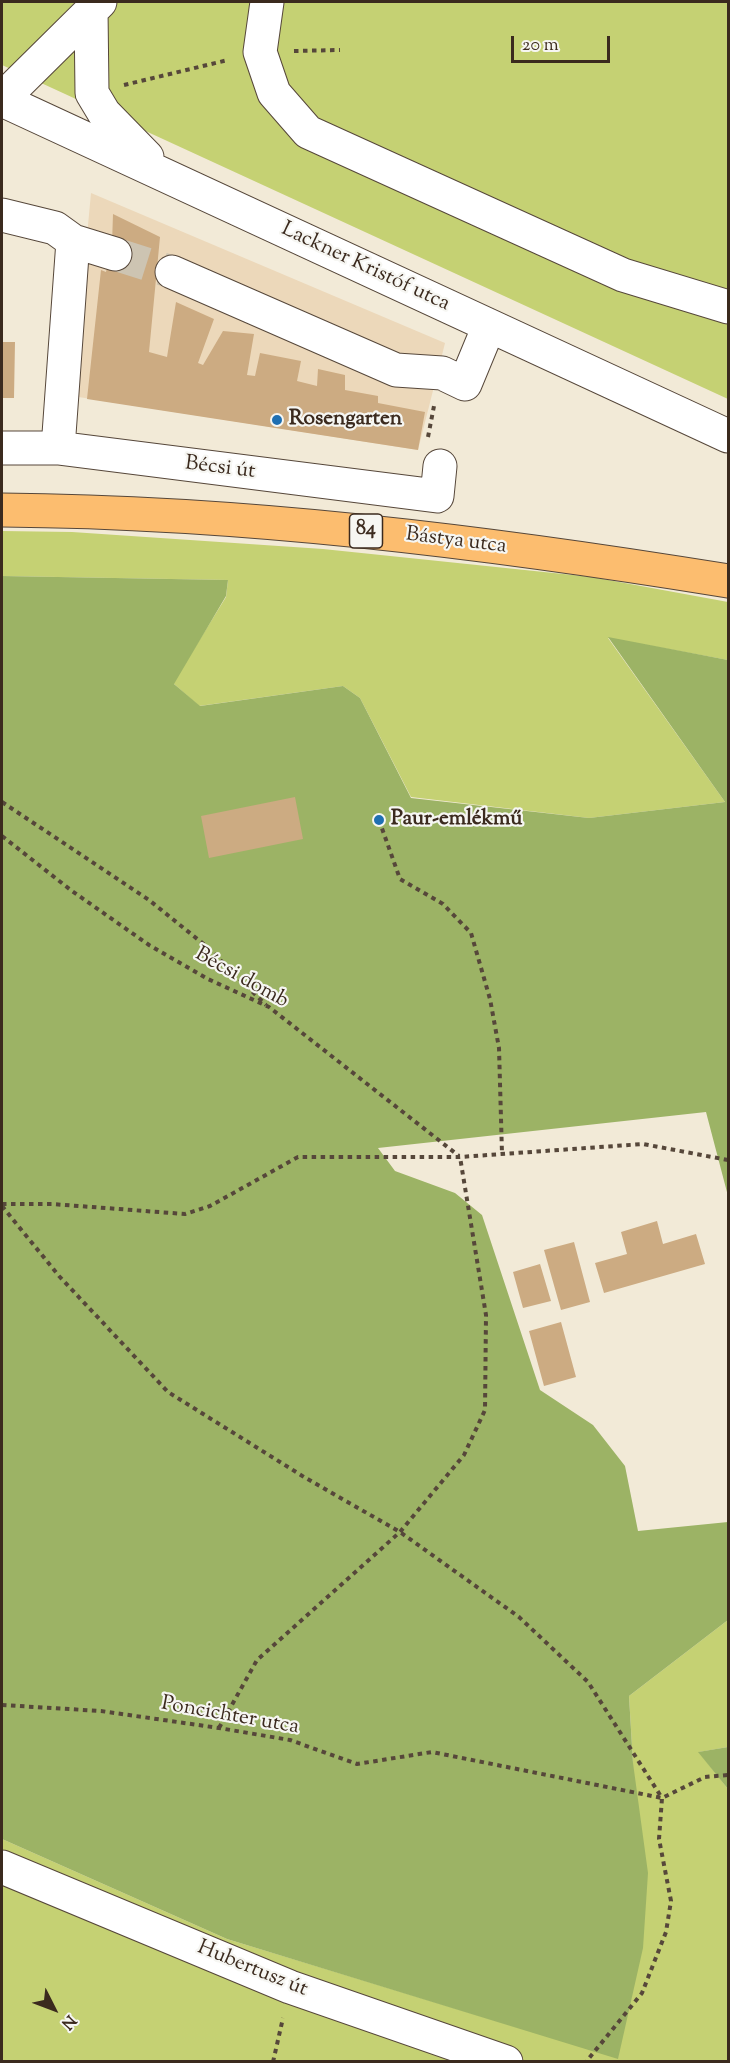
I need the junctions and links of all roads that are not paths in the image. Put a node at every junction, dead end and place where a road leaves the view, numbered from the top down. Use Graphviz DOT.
graph roads {
  1 [pos="267,2"];
  2 [pos="96,6"];
  3 [pos="2,99"];
  4 [pos="166,174"];
  5 [pos="2,215"];
  6 [pos="73,241"];
  7 [pos="115,254"];
  8 [pos="172,272"];
  9 [pos="729,307"];
  10 [pos="489,326"];
  11 [pos="729,436"];
  12 [pos="2,448"];
  13 [pos="58,448"];
  14 [pos="435,467"];
  15 [pos="2,510"];
  16 [pos="729,581"];
  17 [pos="2,1868"];
  18 [pos="506,2061"];
  1 -- 9 [label="street"];
  2 -- 3 [label="street"];
  2 -- 4 [label="street"];
  3 -- 4 [label="street, Lackner Kristóf utca"];
  4 -- 10 [label="street, Lackner Kristóf utca"];
  5 -- 6 [label="street"];
  6 -- 7 [label="street"];
  6 -- 13 [label="street"];
  8 -- 10 [label="street"];
  10 -- 11 [label="street, Lackner Kristóf utca"];
  12 -- 13 [label="street, Bécsi út"];
  13 -- 14 [label="street, Bécsi út"];
  15 -- 16 [label="main road, Bástya utca / 84"];
  17 -- 18 [label="street, Hubertusz út"];
}
